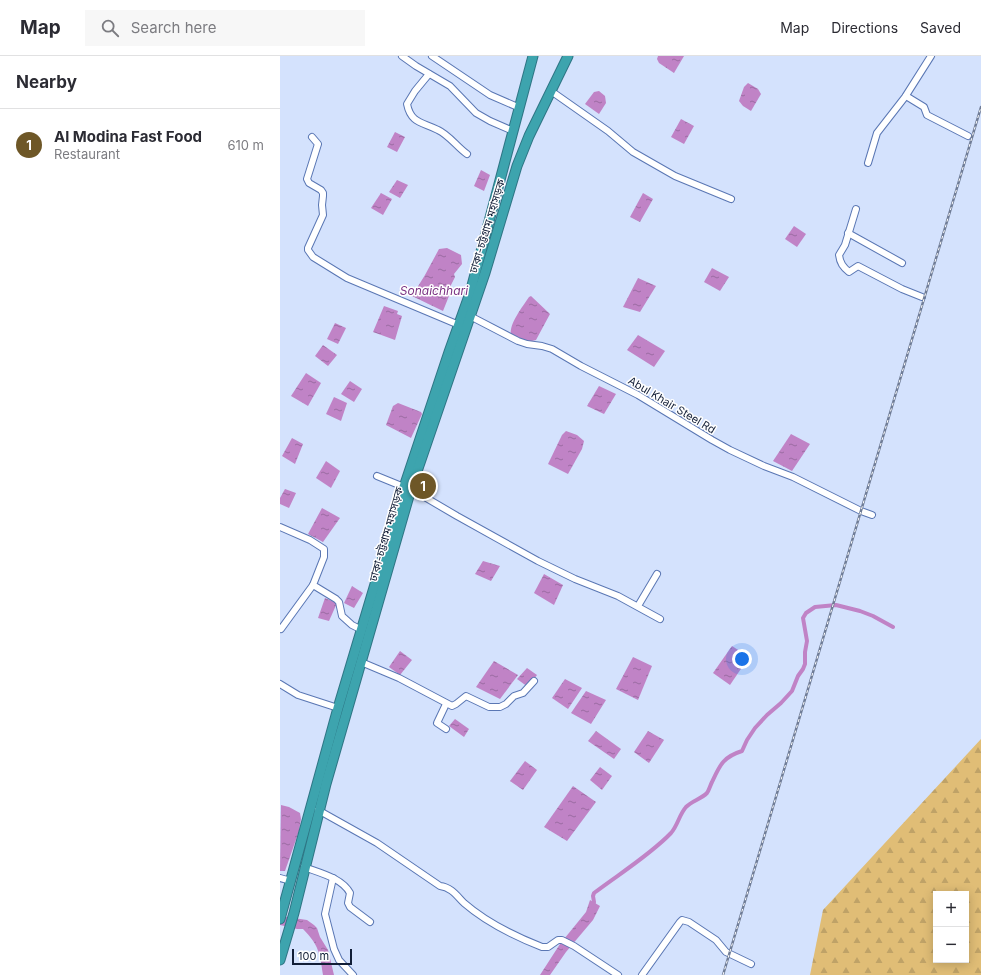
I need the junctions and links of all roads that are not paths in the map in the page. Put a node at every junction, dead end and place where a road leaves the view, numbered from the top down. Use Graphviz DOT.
graph roads {
  1 [pos="402,56"];
  2 [pos="432,56"];
  3 [pos="533,56"];
  4 [pos="568,56"];
  5 [pos="931,56"];
  6 [pos="429,74"];
  7 [pos="551,91"];
  8 [pos="906,96"];
  9 [pos="520,108"];
  10 [pos="513,131"];
  11 [pos="968,136"];
  12 [pos="312,137"];
  13 [pos="467,154"];
  14 [pos="868,164"];
  15 [pos="731,199"];
  16 [pos="856,209"];
  17 [pos="848,233"];
  18 [pos="478,263"];
  19 [pos="902,263"];
  20 [pos="488,265"];
  21 [pos="922,296"];
  22 [pos="466,315"];
  23 [pos="459,325"];
  24 [pos="377,476"];
  25 [pos="408,488"];
  26 [pos="872,515"];
  27 [pos="280,527"];
  28 [pos="657,574"];
  29 [pos="313,585"];
  30 [pos="638,606"];
  31 [pos="660,619"];
  32 [pos="281,629"];
  33 [pos="362,630"];
  34 [pos="361,662"];
  35 [pos="534,681"];
  36 [pos="280,684"];
  37 [pos="446,704"];
  38 [pos="338,708"];
  39 [pos="446,729"];
  40 [pos="318,810"];
  41 [pos="304,867"];
  42 [pos="280,878"];
  43 [pos="333,878"];
  44 [pos="291,881"];
  45 [pos="281,914"];
  46 [pos="370,922"];
  47 [pos="280,960"];
  48 [pos="751,964"];
  49 [pos="353,975"];
  50 [pos="618,975"];
  51 [pos="642,975"];
  1 -- 6 [label="street"];
  2 -- 9 [label="street"];
  3 -- 9 [label="highway, ঢাকা-চট্টগ্রাম মহাসড়ক"];
  4 -- 7 [label="highway, ঢাকা-চট্টগ্রাম মহাসড়ক"];
  5 -- 8 [label="street"];
  6 -- 10 [label="street"];
  6 -- 13 [label="street"];
  7 -- 15 [label="street"];
  7 -- 20 [label="highway, ঢাকা-চট্টগ্রাম মহাসড়ক"];
  8 -- 11 [label="street"];
  8 -- 14 [label="street"];
  9 -- 10 [label="highway, ঢাকা-চট্টগ্রাম মহাসড়ক"];
  10 -- 18 [label="highway, ঢাকা-চট্টগ্রাম মহাসড়ক"];
  12 -- 23 [label="street"];
  16 -- 17 [label="street"];
  17 -- 19 [label="street"];
  17 -- 21 [label="street"];
  18 -- 20 [label="highway"];
  18 -- 22 [label="highway, ঢাকা-চট্টগ্রাম মহাসড়ক"];
  20 -- 22 [label="highway, ঢাকা-চট্টগ্রাম মহাসড়ক"];
  22 -- 23 [label="highway, ঢাকা-চট্টগ্রাম মহাসড়ক"];
  22 -- 25 [label="highway, ঢাকা-চট্টগ্রাম মহাসড়ক"];
  22 -- 26 [label="street, Abul Khair Steel Rd"];
  23 -- 25 [label="highway, ঢাকা-চট্টগ্রাম মহাসড়ক"];
  24 -- 25 [label="street"];
  25 -- 30 [label="street"];
  25 -- 33 [label="highway, ঢাকা-চট্টগ্রাম মহাসড়ক"];
  25 -- 34 [label="highway, ঢাকা-চট্টগ্রাম মহাসড়ক"];
  27 -- 29 [label="street"];
  28 -- 30 [label="street"];
  29 -- 32 [label="street"];
  29 -- 33 [label="street"];
  30 -- 31 [label="street"];
  33 -- 38 [label="highway, ঢাকা-চট্টগ্রাম মহাসড়ক"];
  34 -- 37 [label="street"];
  34 -- 40 [label="highway, ঢাকা-চট্টগ্রাম মহাসড়ক"];
  35 -- 37 [label="street"];
  36 -- 38 [label="street"];
  37 -- 39 [label="street"];
  38 -- 44 [label="highway, ঢাকা-চট্টগ্রাম মহাসড়ক"];
  40 -- 41 [label="highway, ঢাকা-চট্টগ্রাম মহাসড়ক"];
  40 -- 50 [label="street"];
  41 -- 43 [label="street"];
  41 -- 47 [label="highway, ঢাকা-চট্টগ্রাম মহাসড়ক"];
  42 -- 44 [label="street"];
  43 -- 46 [label="street"];
  43 -- 49 [label="street"];
  44 -- 45 [label="highway, ঢাকা-চট্টগ্রাম মহাসড়ক"];
  48 -- 51 [label="street"];
}
